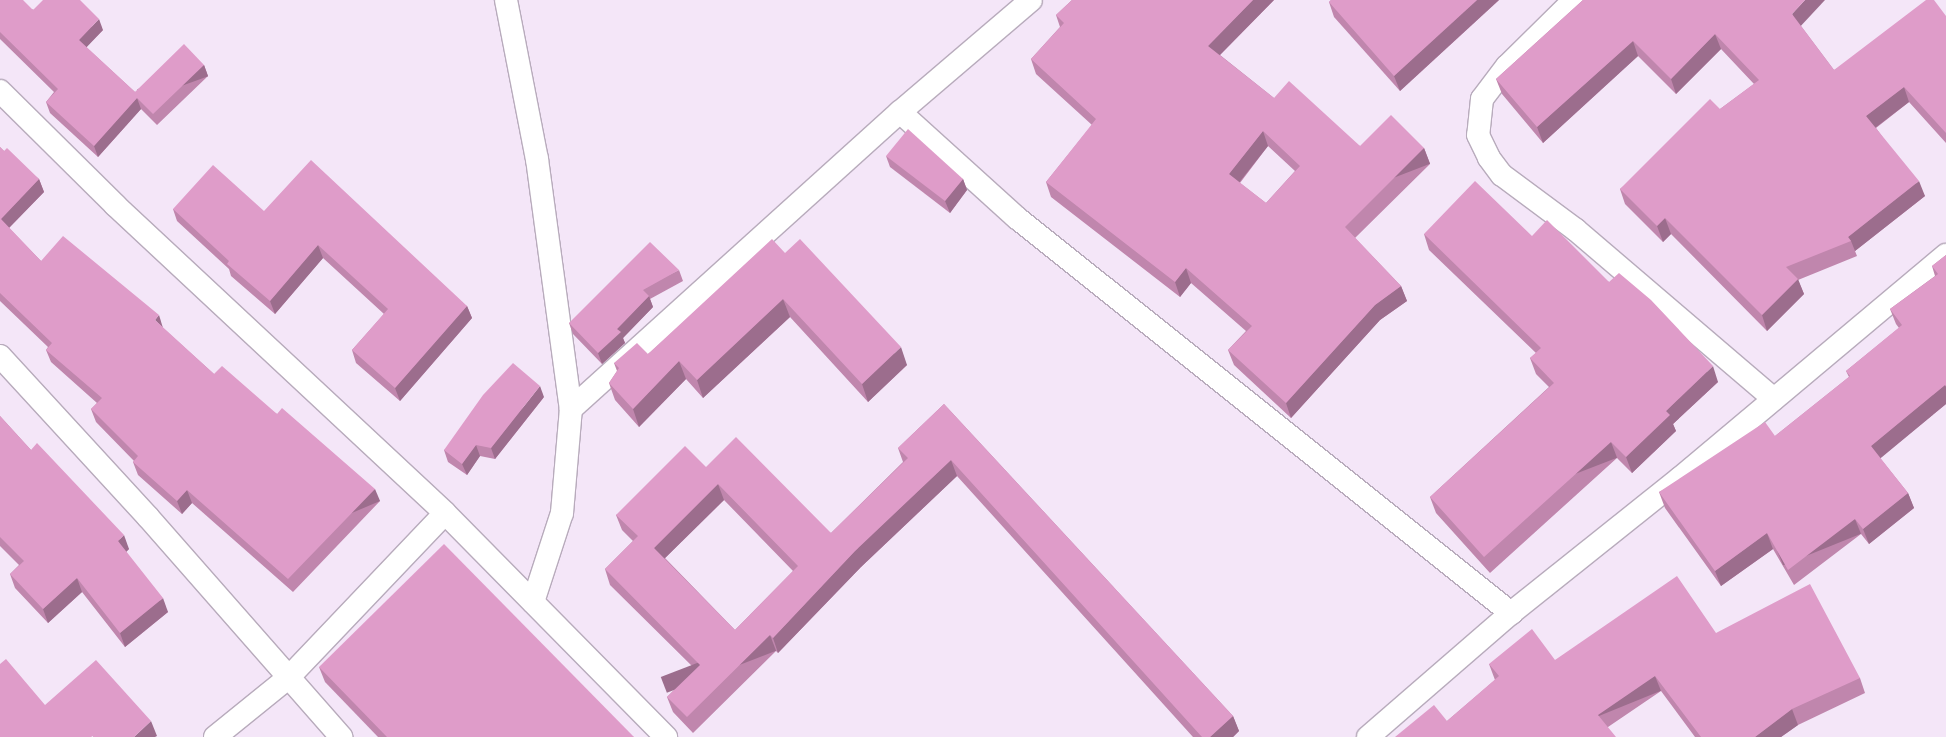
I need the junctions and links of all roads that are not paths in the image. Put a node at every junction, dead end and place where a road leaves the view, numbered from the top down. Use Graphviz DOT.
graph roads {
  1 [pos="506,0"];
  2 [pos="1031,0"];
  3 [pos="1574,0"];
  4 [pos="0,92"];
  5 [pos="900,112"];
  6 [pos="1946,255"];
  7 [pos="0,356"];
  8 [pos="1774,399"];
  9 [pos="571,409"];
  10 [pos="445,513"];
  11 [pos="533,602"];
  12 [pos="1511,613"];
  13 [pos="288,677"];
  14 [pos="215,737"];
  15 [pos="340,737"];
  16 [pos="666,737"];
  17 [pos="1368,737"];
  1 -- 9 [label="street"];
  2 -- 5 [label="street"];
  3 -- 8 [label="street"];
  4 -- 10 [label="street"];
  5 -- 9 [label="street"];
  5 -- 12 [label="street"];
  6 -- 8 [label="street"];
  7 -- 13 [label="street"];
  8 -- 12 [label="street"];
  9 -- 11 [label="street"];
  10 -- 11 [label="street"];
  10 -- 13 [label="street"];
  11 -- 16 [label="street"];
  12 -- 17 [label="street"];
  13 -- 14 [label="street"];
  13 -- 15 [label="street"];
}
